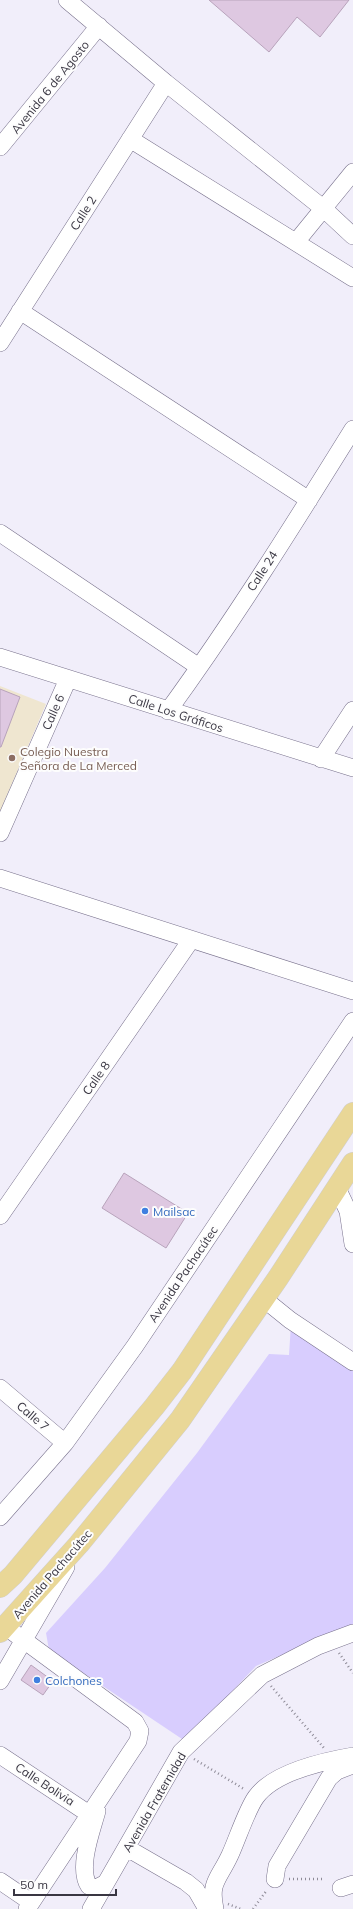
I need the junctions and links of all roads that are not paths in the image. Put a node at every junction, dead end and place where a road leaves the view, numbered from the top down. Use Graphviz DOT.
graph roads {
  1 [pos="67,0"];
  2 [pos="95,23"];
  3 [pos="166,83"];
  4 [pos="0,132"];
  5 [pos="130,138"];
  6 [pos="0,147"];
  7 [pos="353,172"];
  8 [pos="324,208"];
  9 [pos="353,236"];
  10 [pos="296,242"];
  11 [pos="353,278"];
  12 [pos="20,311"];
  13 [pos="0,343"];
  14 [pos="353,429"];
  15 [pos="309,500"];
  16 [pos="0,533"];
  17 [pos="0,658"];
  18 [pos="199,667"];
  19 [pos="68,679"];
  20 [pos="353,710"];
  21 [pos="168,711"];
  22 [pos="321,759"];
  23 [pos="353,768"];
  24 [pos="0,833"];
  25 [pos="0,878"];
  26 [pos="191,940"];
  27 [pos="353,991"];
  28 [pos="353,1021"];
  29 [pos="353,1113"];
  30 [pos="347,1178"];
  31 [pos="351,1213"];
  32 [pos="0,1216"];
  33 [pos="353,1244"];
  34 [pos="264,1299"];
  35 [pos="353,1362"];
  36 [pos="0,1388"];
  37 [pos="66,1443"];
  38 [pos="81,1495"];
  39 [pos="103,1515"];
  40 [pos="0,1517"];
  41 [pos="79,1544"];
  42 [pos="0,1587"];
  43 [pos="3,1630"];
  44 [pos="353,1633"];
  45 [pos="25,1640"];
  46 [pos="0,1680"];
  47 [pos="0,1755"];
  48 [pos="353,1756"];
  49 [pos="353,1765"];
  50 [pos="102,1795"];
  51 [pos="90,1814"];
  52 [pos="127,1848"];
  53 [pos="276,1879"];
  54 [pos="0,1881"];
  55 [pos="106,1883"];
  56 [pos="29,1906"];
  57 [pos="91,1909"];
  58 [pos="207,1909"];
  59 [pos="215,1909"];
  1 -- 2 [label="street"];
  2 -- 3 [label="street"];
  2 -- 4 [label="street, Avenida 6 de Agosto"];
  2 -- 6 [label="street, Avenida 6 de Agosto"];
  3 -- 5 [label="street, Calle 2"];
  3 -- 8 [label="street"];
  5 -- 10 [label="street"];
  5 -- 12 [label="street, Calle 2"];
  7 -- 8 [label="street"];
  8 -- 9 [label="street"];
  8 -- 10 [label="street"];
  10 -- 11 [label="street"];
  12 -- 13 [label="street, Calle 2"];
  12 -- 15 [label="street"];
  14 -- 15 [label="street, Calle 24"];
  15 -- 18 [label="street, Calle 24"];
  16 -- 18 [label="street"];
  17 -- 19 [label="street, Calle Los Gráficos"];
  18 -- 21 [label="street, Calle 24"];
  19 -- 21 [label="street, Calle Los Gráficos"];
  19 -- 24 [label="street, Calle 6"];
  20 -- 22 [label="street"];
  21 -- 22 [label="street, Calle Los Gráficos"];
  22 -- 23 [label="street, Calle Los Gráficos"];
  25 -- 26 [label="street"];
  26 -- 27 [label="street"];
  26 -- 32 [label="street, Calle 8"];
  28 -- 37 [label="street, Avenida Pachacútec"];
  29 -- 38 [label="main road"];
  30 -- 31 [label="street"];
  30 -- 34 [label="main road, Avenida Pachacútec"];
  31 -- 33 [label="street"];
  34 -- 35 [label="street"];
  34 -- 39 [label="main road, Avenida Pachacútec"];
  36 -- 37 [label="street, Calle 7"];
  37 -- 40 [label="street, Avenida Pachacútec"];
  38 -- 39 [label="main road"];
  38 -- 42 [label="main road"];
  39 -- 41 [label="main road, Avenida Pachacútec"];
  41 -- 43 [label="main road, Avenida Pachacútec"];
  41 -- 45 [label="street"];
  43 -- 45 [label="street"];
  44 -- 52 [label="street, Avenida Fraternidad"];
  45 -- 46 [label="street"];
  45 -- 50 [label="street"];
  47 -- 51 [label="street, Calle Bolivia"];
  48 -- 59 [label="street"];
  49 -- 53 [label="street"];
  50 -- 51 [label="street"];
  50 -- 55 [label="street"];
  51 -- 56 [label="street"];
  52 -- 55 [label="street, Avenida Fraternidad"];
  52 -- 58 [label="street"];
  54 -- 56 [label="street"];
  55 -- 57 [label="street, Avenida Fraternidad"];
}
